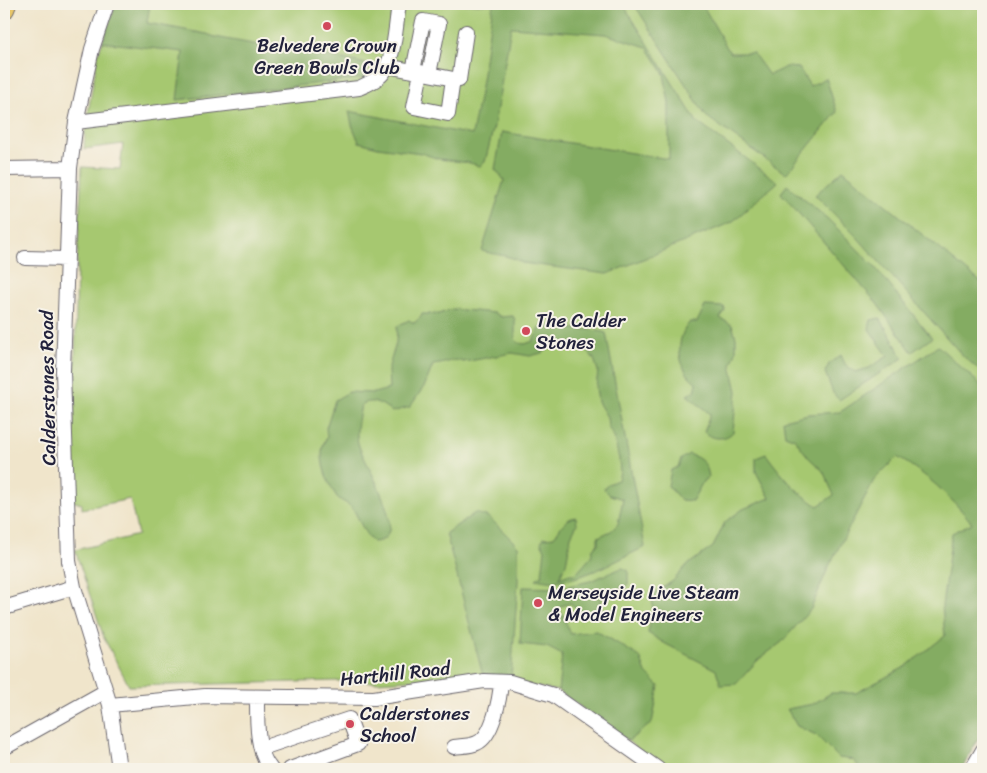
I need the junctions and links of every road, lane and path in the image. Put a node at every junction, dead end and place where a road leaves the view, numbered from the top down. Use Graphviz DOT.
graph roads {
  1 [pos="6,4"];
  2 [pos="107,4"];
  3 [pos="399,4"];
  4 [pos="4,8"];
  5 [pos="466,32"];
  6 [pos="387,66"];
  7 [pos="421,72"];
  8 [pos="453,79"];
  9 [pos="76,122"];
  10 [pos="70,168"];
  11 [pos="4,169"];
  12 [pos="25,258"];
  13 [pos="66,259"];
  14 [pos="74,588"];
  15 [pos="4,608"];
  16 [pos="501,682"];
  17 [pos="106,691"];
  18 [pos="257,697"];
  19 [pos="110,705"];
  20 [pos="454,747"];
  21 [pos="4,748"];
  22 [pos="262,748"];
  23 [pos="983,750"];
  24 [pos="119,769"];
  25 [pos="271,769"];
  26 [pos="290,769"];
  27 [pos="658,769"];
  28 [pos="972,769"];
  1 -- 4 [label="highway"];
  2 -- 9 [label="street, Calderstones Road"];
  3 -- 6 [label="street"];
  5 -- 8 [label="street"];
  6 -- 7 [label="street"];
  6 -- 9 [label="street"];
  7 -- 8 [label="street"];
  7 -- 8 [label="street"];
  9 -- 10 [label="street, Calderstones Road"];
  10 -- 11 [label="street"];
  10 -- 13 [label="street, Calderstones Road"];
  12 -- 13 [label="street"];
  13 -- 14 [label="street, Calderstones Road"];
  14 -- 15 [label="street"];
  14 -- 17 [label="street, Calderstones Road"];
  16 -- 18 [label="street, Harthill Road"];
  16 -- 20 [label="street"];
  16 -- 27 [label="street, Harthill Road"];
  17 -- 19 [label="street, Calderstones Road"];
  17 -- 21 [label="street"];
  18 -- 19 [label="street, Harthill Road"];
  18 -- 22 [label="street"];
  19 -- 24 [label="street, Calderstones Road"];
  22 -- 25 [label="street"];
  22 -- 26 [label="street"];
  23 -- 28 [label="street"];
}
